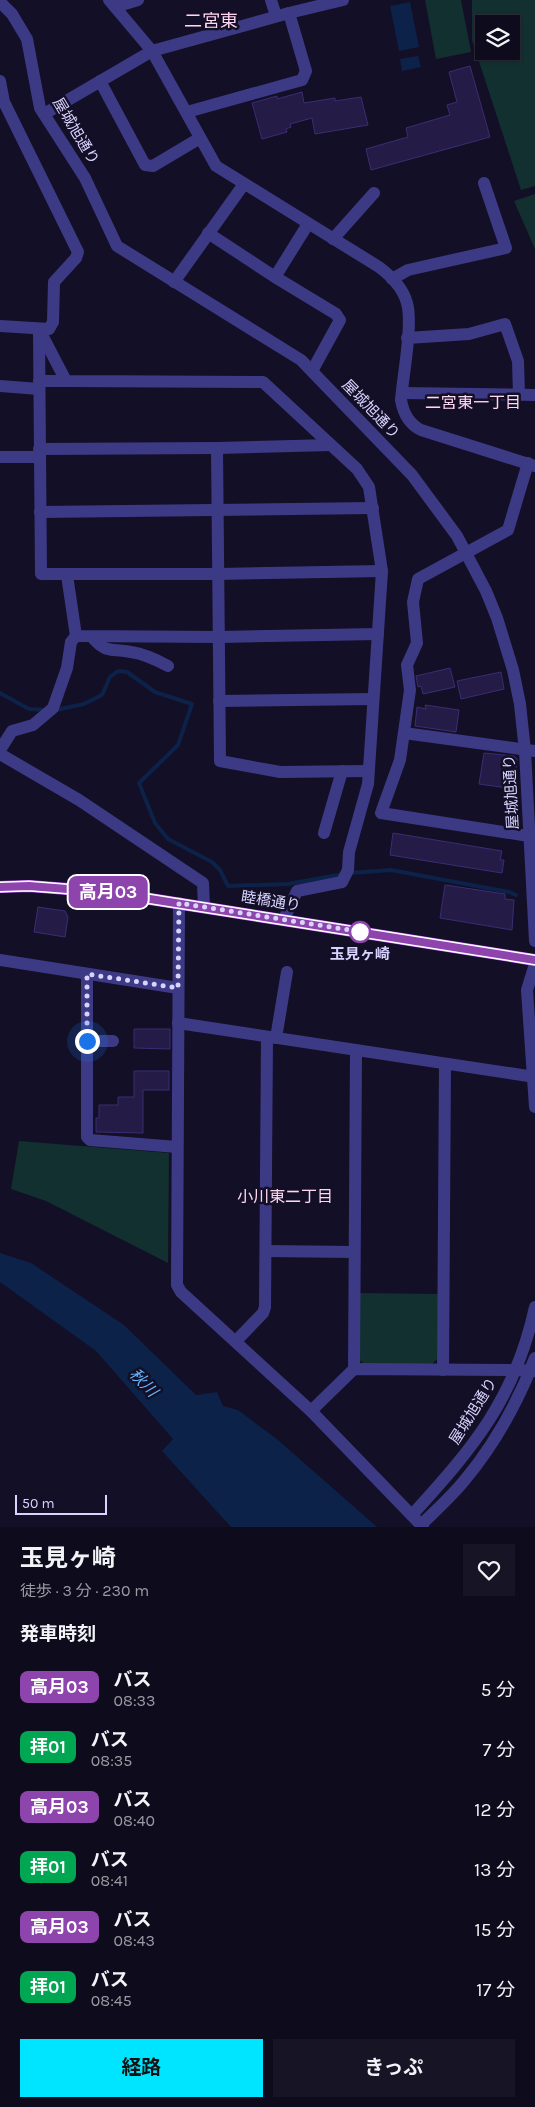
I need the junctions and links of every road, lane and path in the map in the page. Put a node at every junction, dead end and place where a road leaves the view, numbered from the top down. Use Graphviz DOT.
graph roads {
  1 [pos="138,0"];
  2 [pos="271,0"];
  3 [pos="343,0"];
  4 [pos="2,2"];
  5 [pos="112,4"];
  6 [pos="289,13"];
  7 [pos="276,16"];
  8 [pos="152,51"];
  9 [pos="0,81"];
  10 [pos="100,81"];
  11 [pos="187,112"];
  12 [pos="44,114"];
  13 [pos="200,138"];
  14 [pos="484,183"];
  15 [pos="244,184"];
  16 [pos="374,193"];
  17 [pos="308,224"];
  18 [pos="208,233"];
  19 [pos="333,239"];
  20 [pos="275,277"];
  21 [pos="392,278"];
  22 [pos="174,282"];
  23 [pos="0,326"];
  24 [pos="39,329"];
  25 [pos="407,338"];
  26 [pos="312,371"];
  27 [pos="66,381"];
  28 [pos="39,385"];
  29 [pos="0,386"];
  30 [pos="402,393"];
  31 [pos="519,395"];
  32 [pos="535,395"];
  33 [pos="331,445"];
  34 [pos="217,448"];
  35 [pos="40,453"];
  36 [pos="0,457"];
  37 [pos="531,464"];
  38 [pos="373,508"];
  39 [pos="217,510"];
  40 [pos="40,512"];
  41 [pos="466,552"];
  42 [pos="382,571"];
  43 [pos="67,574"];
  44 [pos="218,574"];
  45 [pos="378,634"];
  46 [pos="76,636"];
  47 [pos="92,637"];
  48 [pos="219,637"];
  49 [pos="168,666"];
  50 [pos="373,699"];
  51 [pos="219,701"];
  52 [pos="404,733"];
  53 [pos="0,750"];
  54 [pos="530,751"];
  55 [pos="0,754"];
  56 [pos="342,771"];
  57 [pos="368,771"];
  58 [pos="324,833"];
  59 [pos="532,837"];
  60 [pos="0,887"];
  61 [pos="179,903"];
  62 [pos="204,907"];
  63 [pos="284,919"];
  64 [pos="535,941"];
  65 [pos="0,960"];
  66 [pos="535,962"];
  67 [pos="287,972"];
  68 [pos="87,974"];
  69 [pos="178,988"];
  70 [pos="178,1023"];
  71 [pos="272,1037"];
  72 [pos="112,1040"];
  73 [pos="87,1041"];
  74 [pos="356,1050"];
  75 [pos="445,1064"];
  76 [pos="534,1077"];
  77 [pos="535,1107"];
  78 [pos="177,1147"];
  79 [pos="266,1251"];
  80 [pos="354,1252"];
  81 [pos="535,1307"];
  82 [pos="236,1341"];
  83 [pos="535,1358"];
  84 [pos="354,1369"];
  85 [pos="443,1370"];
  86 [pos="516,1370"];
  87 [pos="532,1371"];
  88 [pos="311,1411"];
  89 [pos="412,1515"];
  90 [pos="422,1526"];
  1 -- 5 [label="street"];
  2 -- 7 [label="street"];
  3 -- 6 [label="street"];
  4 -- 12 [label="street, 屋城旭通り"];
  5 -- 8 [label="street"];
  6 -- 7 [label="street"];
  6 -- 11 [label="street"];
  7 -- 8 [label="street"];
  8 -- 10 [label="street"];
  8 -- 11 [label="street"];
  9 -- 24 [label="street"];
  10 -- 12 [label="street"];
  10 -- 13 [label="street"];
  11 -- 13 [label="street"];
  12 -- 22 [label="street, 屋城旭通り"];
  13 -- 15 [label="street"];
  14 -- 21 [label="street"];
  15 -- 17 [label="street"];
  15 -- 18 [label="street"];
  16 -- 19 [label="street"];
  17 -- 19 [label="street"];
  17 -- 20 [label="street"];
  18 -- 20 [label="street"];
  18 -- 22 [label="street"];
  19 -- 21 [label="street"];
  20 -- 26 [label="street"];
  21 -- 25 [label="street"];
  22 -- 26 [label="street, 屋城旭通り"];
  23 -- 24 [label="street"];
  24 -- 27 [label="street"];
  24 -- 28 [label="street"];
  25 -- 30 [label="street"];
  25 -- 31 [label="street"];
  26 -- 41 [label="street, 屋城旭通り"];
  27 -- 28 [label="street"];
  27 -- 33 [label="street"];
  28 -- 29 [label="street"];
  28 -- 35 [label="street"];
  30 -- 31 [label="street"];
  30 -- 37 [label="street"];
  31 -- 32 [label="street"];
  33 -- 34 [label="street"];
  33 -- 38 [label="street"];
  34 -- 35 [label="street"];
  34 -- 39 [label="street"];
  35 -- 36 [label="street"];
  35 -- 40 [label="street"];
  37 -- 41 [label="street"];
  38 -- 39 [label="street"];
  38 -- 42 [label="street"];
  39 -- 40 [label="street"];
  39 -- 44 [label="street"];
  40 -- 43 [label="street"];
  41 -- 52 [label="street"];
  41 -- 54 [label="street, 屋城旭通り"];
  42 -- 44 [label="street"];
  42 -- 45 [label="street"];
  43 -- 44 [label="street"];
  43 -- 46 [label="street"];
  44 -- 48 [label="street"];
  45 -- 48 [label="street"];
  45 -- 50 [label="street"];
  46 -- 47 [label="street"];
  46 -- 53 [label="street"];
  47 -- 48 [label="street"];
  47 -- 49 [label="street"];
  48 -- 51 [label="street"];
  50 -- 51 [label="street"];
  50 -- 57 [label="street"];
  51 -- 56 [label="street"];
  52 -- 54 [label="street"];
  52 -- 59 [label="street"];
  54 -- 59 [label="street, 屋城旭通り"];
  55 -- 62 [label="street"];
  56 -- 57 [label="street"];
  56 -- 58 [label="street"];
  57 -- 63 [label="street"];
  59 -- 64 [label="street, 屋城旭通り"];
  60 -- 61 [label="main road, 睦橋通り"];
  61 -- 62 [label="main road, 睦橋通り"];
  61 -- 69 [label="street"];
  62 -- 63 [label="main road, 睦橋通り"];
  63 -- 66 [label="main road, 睦橋通り"];
  65 -- 68 [label="street"];
  66 -- 76 [label="street"];
  67 -- 71 [label="street"];
  68 -- 69 [label="street"];
  68 -- 73 [label="street"];
  69 -- 70 [label="street"];
  70 -- 71 [label="street"];
  70 -- 78 [label="street"];
  71 -- 74 [label="street"];
  71 -- 79 [label="street"];
  72 -- 73 [label="street"];
  73 -- 78 [label="street"];
  74 -- 75 [label="street"];
  74 -- 80 [label="street"];
  75 -- 76 [label="street"];
  75 -- 85 [label="street"];
  76 -- 77 [label="street"];
  78 -- 82 [label="street"];
  79 -- 80 [label="street"];
  79 -- 82 [label="street"];
  80 -- 84 [label="street"];
  81 -- 86 [label="street, 屋城旭通り"];
  82 -- 88 [label="street"];
  83 -- 87 [label="street, 屋城旭通り"];
  84 -- 85 [label="street"];
  84 -- 88 [label="street"];
  85 -- 86 [label="street"];
  86 -- 87 [label="street"];
  86 -- 89 [label="street, 屋城旭通り"];
  87 -- 90 [label="street, 屋城旭通り"];
  88 -- 89 [label="street"];
  89 -- 90 [label="street"];
}
